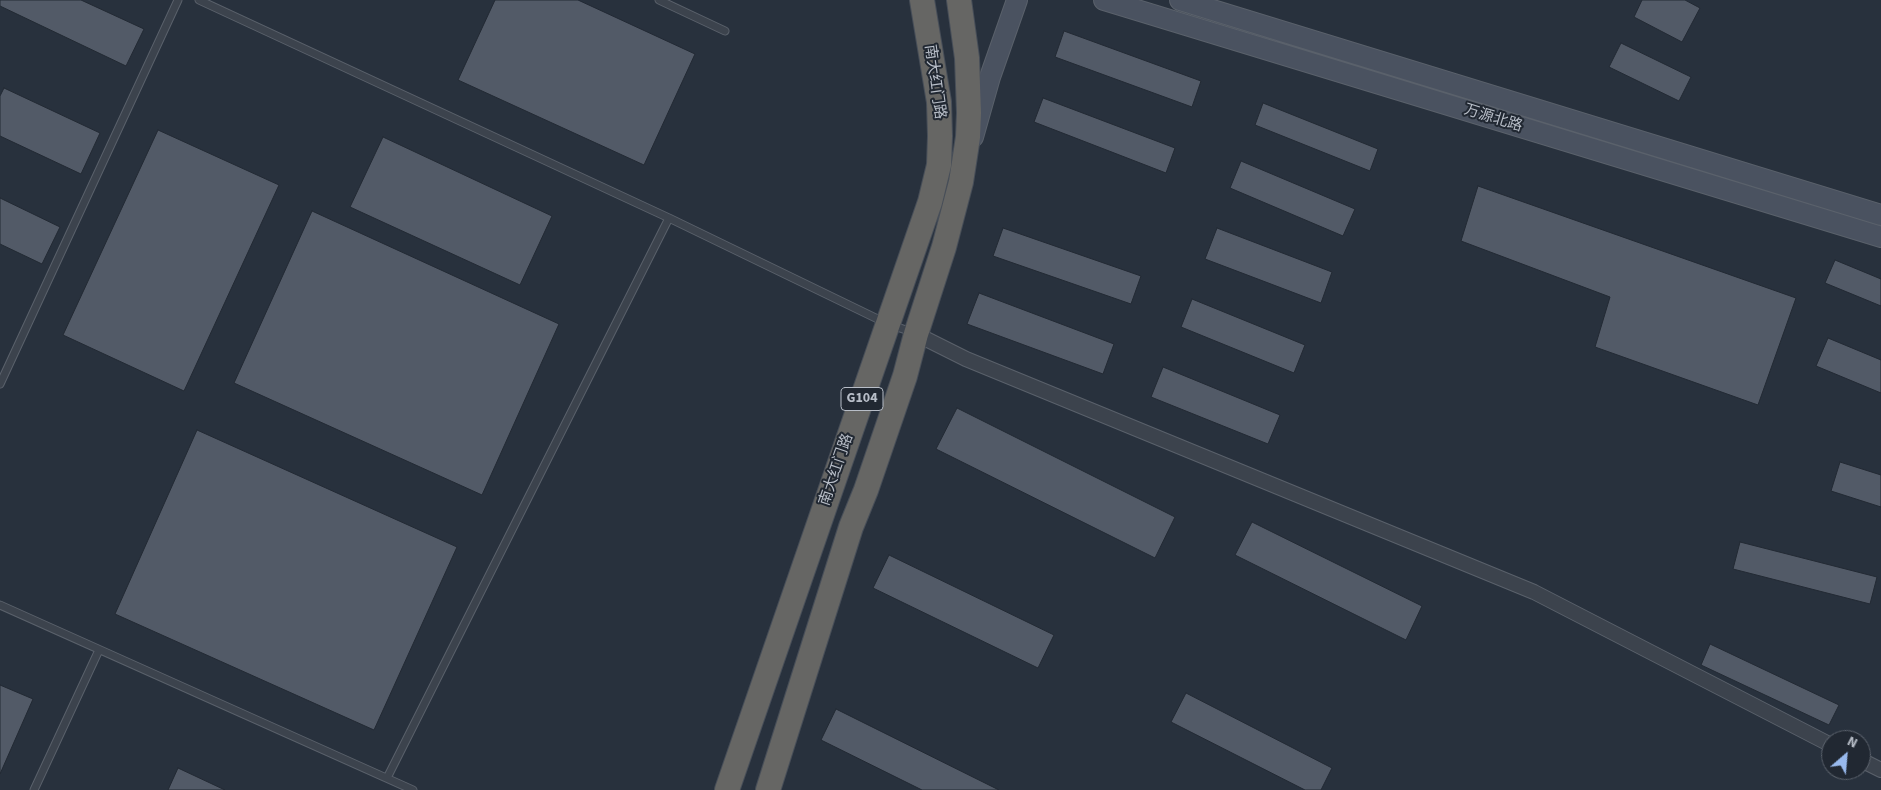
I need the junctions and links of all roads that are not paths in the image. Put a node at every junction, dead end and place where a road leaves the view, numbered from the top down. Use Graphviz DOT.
graph roads {
  1 [pos="178,0"];
  2 [pos="199,0"];
  3 [pos="659,0"];
  4 [pos="922,0"];
  5 [pos="959,0"];
  6 [pos="1017,0"];
  7 [pos="1104,0"];
  8 [pos="1180,0"];
  9 [pos="724,31"];
  10 [pos="961,182"];
  11 [pos="1881,215"];
  12 [pos="669,218"];
  13 [pos="1881,238"];
  14 [pos="888,324"];
  15 [pos="916,334"];
  16 [pos="0,384"];
  17 [pos="0,605"];
  18 [pos="99,650"];
  19 [pos="1821,740"];
  20 [pos="386,778"];
  21 [pos="34,790"];
  22 [pos="413,790"];
  23 [pos="727,790"];
  24 [pos="768,790"];
  1 -- 16 [label="lane"];
  2 -- 12 [label="lane"];
  3 -- 9 [label="lane"];
  4 -- 14 [label="highway, 南大红门路 / G104"];
  5 -- 10 [label="highway, 南大红门路 / G104"];
  6 -- 10 [label="main road"];
  7 -- 13 [label="main road, 万源北路"];
  8 -- 11 [label="main road, 万源北路"];
  10 -- 15 [label="highway, 南大红门路 / G104"];
  12 -- 14 [label="lane"];
  12 -- 20 [label="lane"];
  14 -- 15 [label="lane"];
  14 -- 23 [label="highway, 南大红门路 / G104"];
  15 -- 19 [label="street"];
  15 -- 24 [label="highway, 南大红门路 / G104"];
  17 -- 18 [label="lane"];
  18 -- 20 [label="lane"];
  18 -- 21 [label="lane"];
  20 -- 22 [label="lane"];
}
